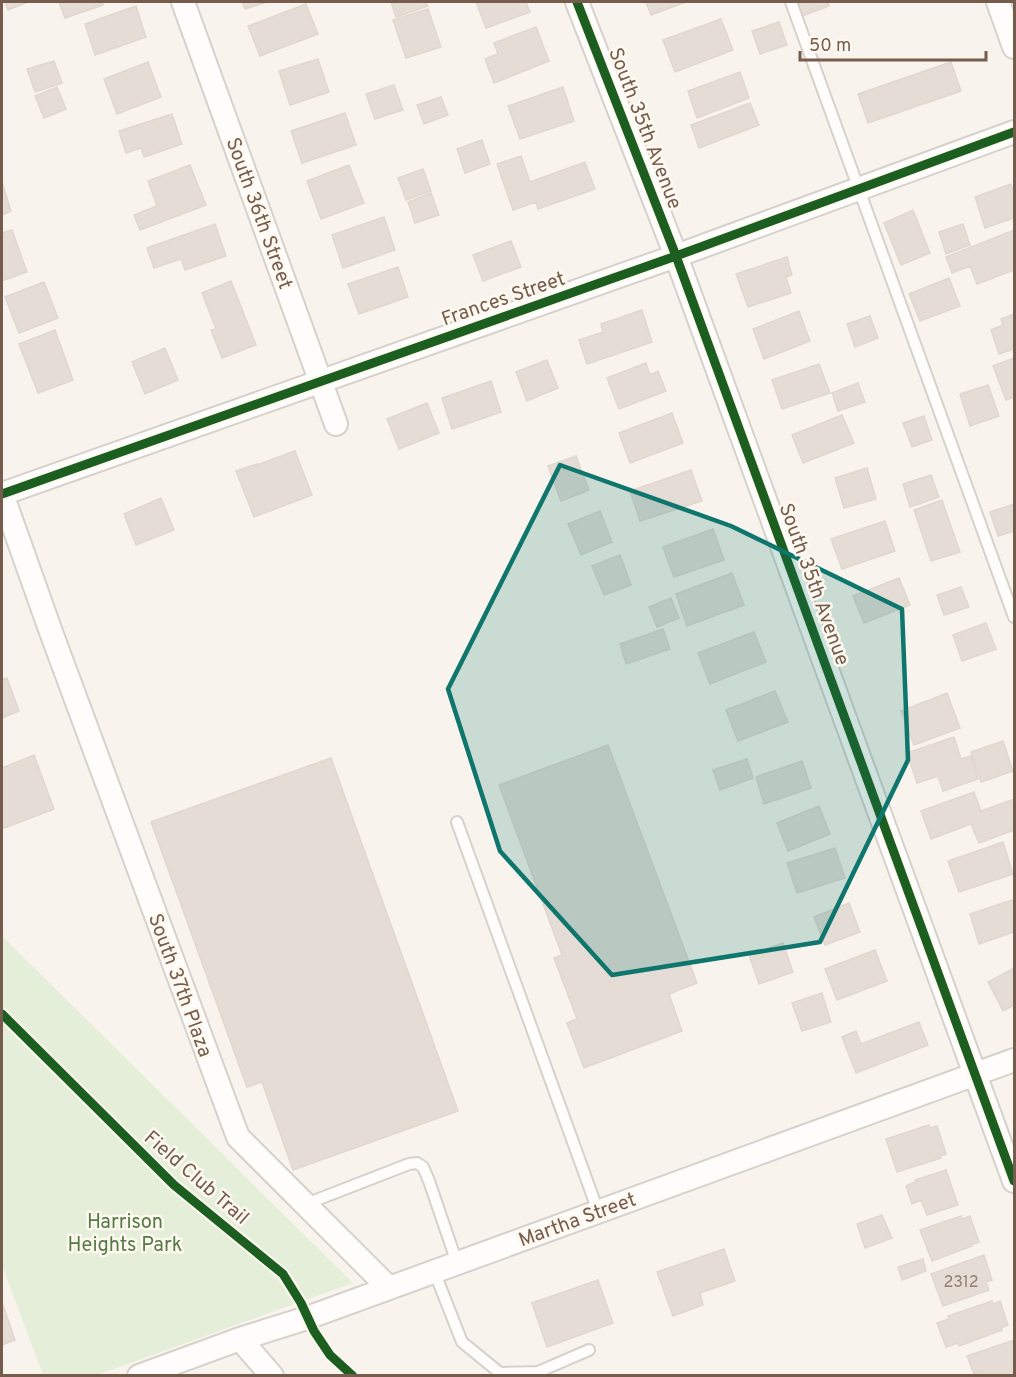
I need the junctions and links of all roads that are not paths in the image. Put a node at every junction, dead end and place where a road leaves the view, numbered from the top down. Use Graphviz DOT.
graph roads {
  1 [pos="183,2"];
  2 [pos="577,2"];
  3 [pos="791,2"];
  4 [pos="998,2"];
  5 [pos="1014,46"];
  6 [pos="1014,132"];
  7 [pos="858,189"];
  8 [pos="676,256"];
  9 [pos="320,381"];
  10 [pos="336,424"];
  11 [pos="2,494"];
  12 [pos="1014,617"];
  13 [pos="457,822"];
  14 [pos="1014,1060"];
  15 [pos="976,1074"];
  16 [pos="1014,1181"];
  17 [pos="306,1204"];
  18 [pos="598,1211"];
  19 [pos="457,1263"];
  20 [pos="434,1271"];
  21 [pos="389,1288"];
  22 [pos="240,1340"];
  23 [pos="589,1350"];
  24 [pos="140,1376"];
  25 [pos="272,1376"];
  1 -- 9 [label="street, South 36th Street"];
  2 -- 8 [label="street, South 35th Avenue"];
  3 -- 7 [label="lane"];
  4 -- 5 [label="street"];
  6 -- 7 [label="street, Frances Street"];
  7 -- 8 [label="street, Frances Street"];
  7 -- 12 [label="lane"];
  8 -- 9 [label="street, Frances Street"];
  8 -- 15 [label="street, South 35th Avenue"];
  9 -- 10 [label="street, South 36th Street"];
  9 -- 11 [label="street, Frances Street"];
  11 -- 17 [label="street, South 37th Plaza"];
  13 -- 18 [label="lane"];
  14 -- 15 [label="street, Martha Street"];
  15 -- 16 [label="street, South 35th Avenue"];
  15 -- 18 [label="street, Martha Street"];
  17 -- 19 [label="lane"];
  17 -- 21 [label="street, South 37th Plaza"];
  18 -- 19 [label="street, Martha Street"];
  19 -- 20 [label="street, Martha Street"];
  20 -- 21 [label="street, Martha Street"];
  20 -- 23 [label="lane"];
  21 -- 22 [label="street, Martha Street"];
  22 -- 24 [label="street, Martha Street"];
  22 -- 25 [label="street"];
}
